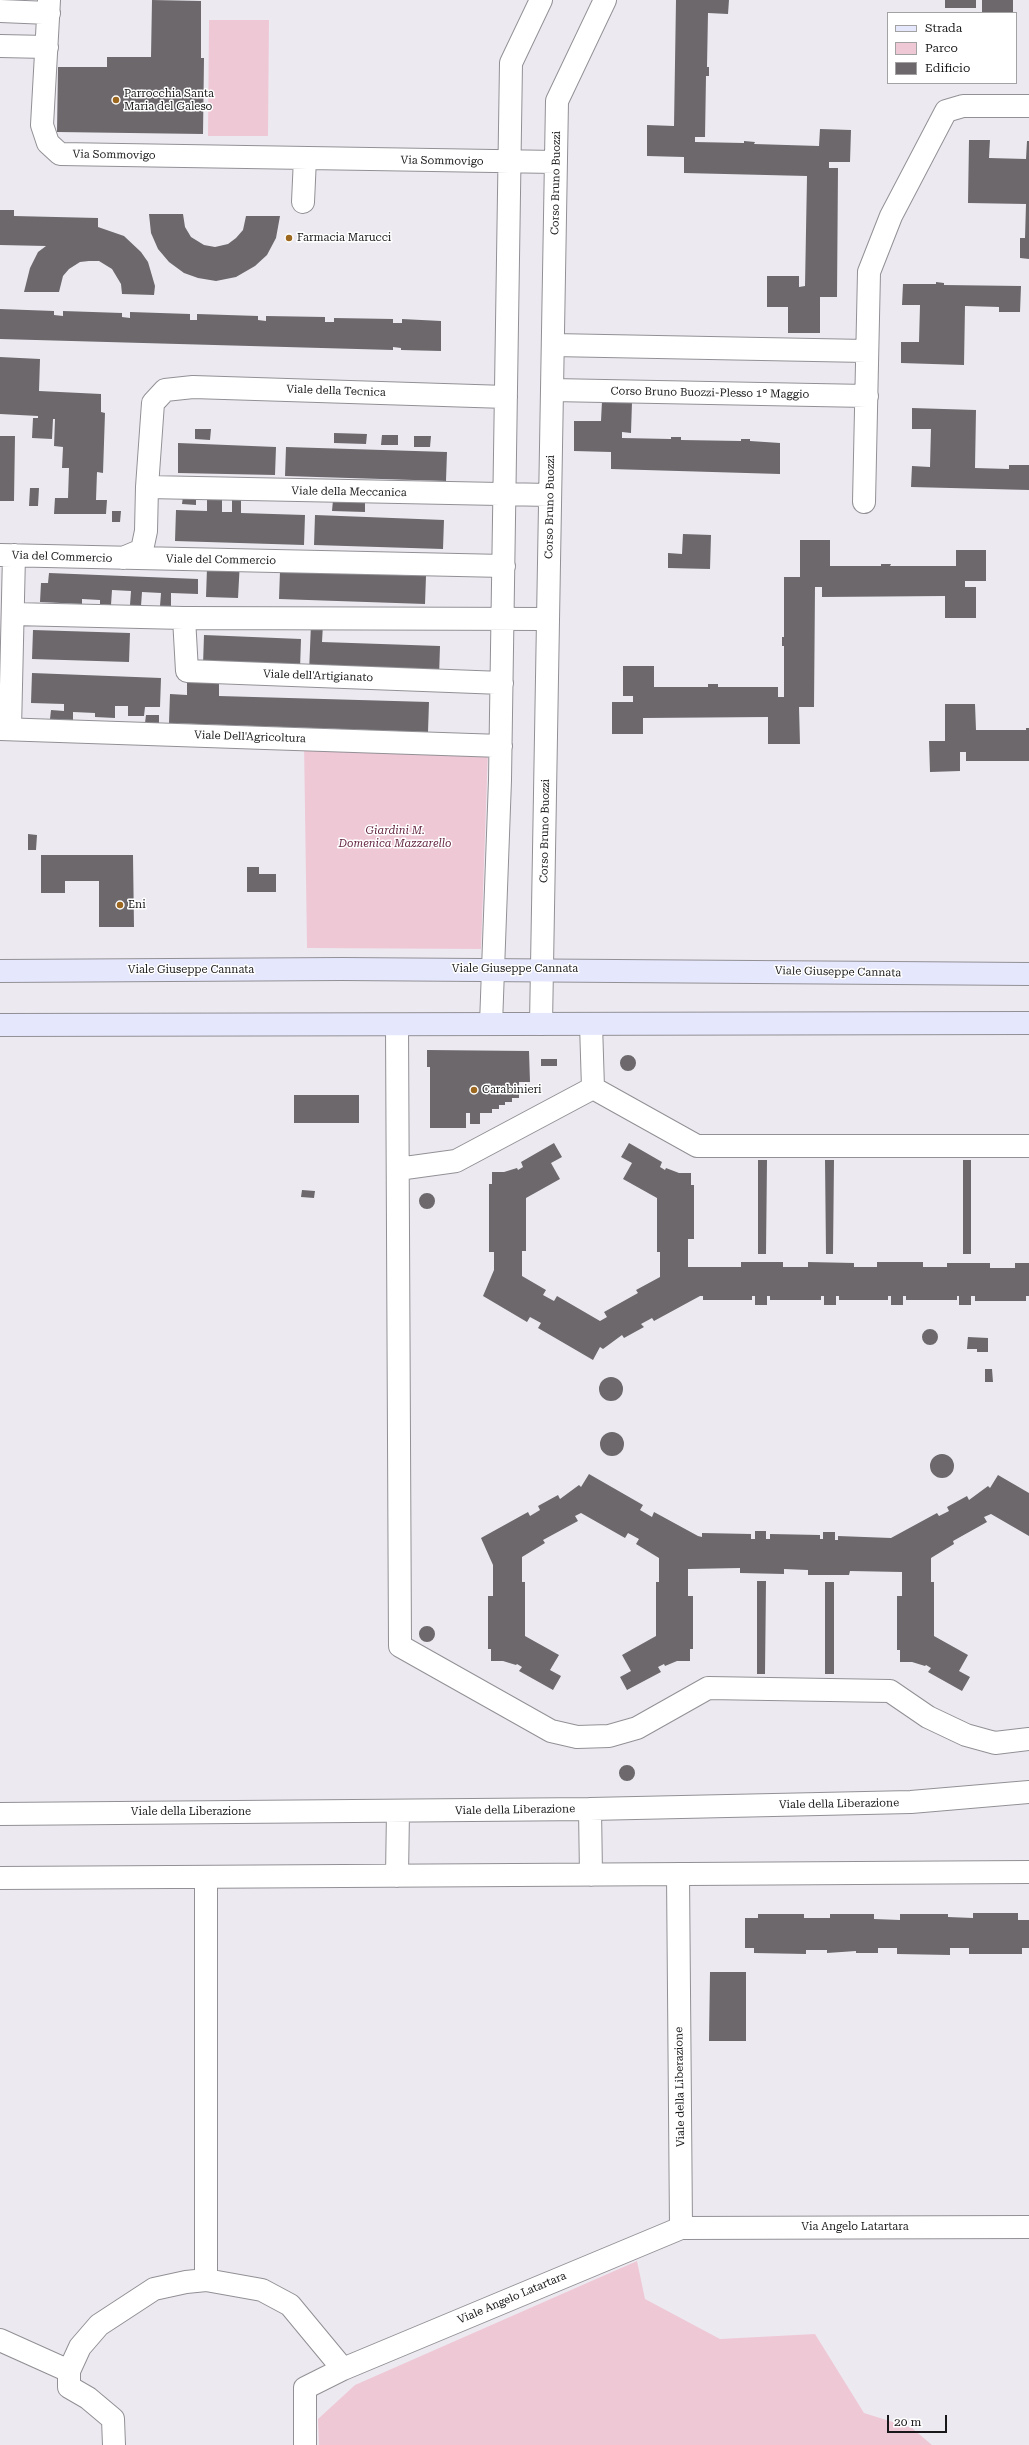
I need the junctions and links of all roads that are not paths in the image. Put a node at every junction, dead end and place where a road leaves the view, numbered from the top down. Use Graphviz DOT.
graph roads {
  1 [pos="541,0"];
  2 [pos="605,0"];
  3 [pos="49,6"];
  4 [pos="0,11"];
  5 [pos="0,46"];
  6 [pos="47,47"];
  7 [pos="1029,106"];
  8 [pos="305,158"];
  9 [pos="510,162"];
  10 [pos="556,162"];
  11 [pos="303,202"];
  12 [pos="553,345"];
  13 [pos="866,351"];
  14 [pos="552,390"];
  15 [pos="867,396"];
  16 [pos="506,397"];
  17 [pos="147,487"];
  18 [pos="550,495"];
  19 [pos="505,496"];
  20 [pos="864,502"];
  21 [pos="7,555"];
  22 [pos="123,558"];
  23 [pos="504,566"];
  24 [pos="13,614"];
  25 [pos="503,617"];
  26 [pos="184,618"];
  27 [pos="548,619"];
  28 [pos="502,683"];
  29 [pos="5,729"];
  30 [pos="501,746"];
  31 [pos="492,969"];
  32 [pos="542,970"];
  33 [pos="0,971"];
  34 [pos="1029,974"];
  35 [pos="1029,1023"];
  36 [pos="491,1024"];
  37 [pos="541,1024"];
  38 [pos="591,1024"];
  39 [pos="0,1025"];
  40 [pos="398,1025"];
  41 [pos="594,1088"];
  42 [pos="1029,1146"];
  43 [pos="398,1169"];
  44 [pos="1029,1739"];
  45 [pos="1029,1792"];
  46 [pos="590,1809"];
  47 [pos="398,1811"];
  48 [pos="0,1814"];
  49 [pos="1029,1872"];
  50 [pos="678,1874"];
  51 [pos="591,1875"];
  52 [pos="397,1876"];
  53 [pos="206,1877"];
  54 [pos="0,1878"];
  55 [pos="1029,2227"];
  56 [pos="681,2228"];
  57 [pos="196,2281"];
  58 [pos="0,2340"];
  59 [pos="343,2369"];
  60 [pos="69,2371"];
  61 [pos="114,2445"];
  62 [pos="305,2445"];
  1 -- 9 [label="street"];
  2 -- 10 [label="street, Corso Bruno Buozzi"];
  3 -- 4 [label="street"];
  3 -- 6 [label="street, Via Sommovigo"];
  5 -- 6 [label="street"];
  6 -- 8 [label="street, Via Sommovigo"];
  7 -- 13 [label="street"];
  8 -- 9 [label="street, Via Sommovigo"];
  8 -- 11 [label="street"];
  9 -- 10 [label="street, Via Sommovigo"];
  9 -- 16 [label="street"];
  10 -- 12 [label="street, Corso Bruno Buozzi"];
  12 -- 13 [label="street"];
  12 -- 14 [label="street, Corso Bruno Buozzi"];
  13 -- 15 [label="street"];
  14 -- 15 [label="street, Corso Bruno Buozzi-Plesso 1° Maggio"];
  14 -- 18 [label="street, Corso Bruno Buozzi"];
  15 -- 20 [label="street"];
  16 -- 17 [label="street, Viale della Tecnica"];
  16 -- 19 [label="street"];
  17 -- 19 [label="street, Viale della Meccanica"];
  17 -- 22 [label="street"];
  18 -- 19 [label="street, Viale della Meccanica"];
  18 -- 27 [label="street, Corso Bruno Buozzi"];
  19 -- 23 [label="street"];
  21 -- 22 [label="street, Via del Commercio"];
  21 -- 24 [label="street"];
  22 -- 23 [label="street, Viale del Commercio"];
  23 -- 25 [label="street"];
  24 -- 26 [label="street"];
  24 -- 29 [label="street"];
  25 -- 26 [label="street"];
  25 -- 27 [label="street"];
  25 -- 28 [label="street"];
  26 -- 28 [label="street, Viale dell'Artigianato"];
  27 -- 32 [label="street, Corso Bruno Buozzi"];
  28 -- 30 [label="street"];
  29 -- 30 [label="street, Viale Dell'Agricoltura"];
  30 -- 31 [label="street"];
  31 -- 32 [label="street, Viale Giuseppe Cannata"];
  31 -- 33 [label="street, Viale Giuseppe Cannata"];
  31 -- 36 [label="street"];
  32 -- 34 [label="street, Viale Giuseppe Cannata"];
  32 -- 37 [label="street, Corso Bruno Buozzi"];
  35 -- 38 [label="street"];
  36 -- 37 [label="street"];
  36 -- 40 [label="street"];
  37 -- 38 [label="street"];
  38 -- 41 [label="street"];
  39 -- 40 [label="street"];
  40 -- 43 [label="street"];
  41 -- 42 [label="street"];
  41 -- 43 [label="street"];
  43 -- 44 [label="street"];
  45 -- 46 [label="street, Viale della Liberazione"];
  46 -- 47 [label="street, Viale della Liberazione"];
  46 -- 51 [label="street"];
  47 -- 48 [label="street, Viale della Liberazione"];
  47 -- 52 [label="street"];
  49 -- 50 [label="street"];
  50 -- 51 [label="street"];
  50 -- 56 [label="street, Viale della Liberazione"];
  51 -- 52 [label="street"];
  52 -- 53 [label="street"];
  53 -- 54 [label="street"];
  53 -- 57 [label="street"];
  55 -- 56 [label="street, Via Angelo Latartara"];
  56 -- 59 [label="street, Viale Angelo Latartara"];
  57 -- 59 [label="street"];
  57 -- 60 [label="street"];
  58 -- 60 [label="street"];
  59 -- 62 [label="street, Viale Angelo Latartara"];
  60 -- 61 [label="street"];
}
